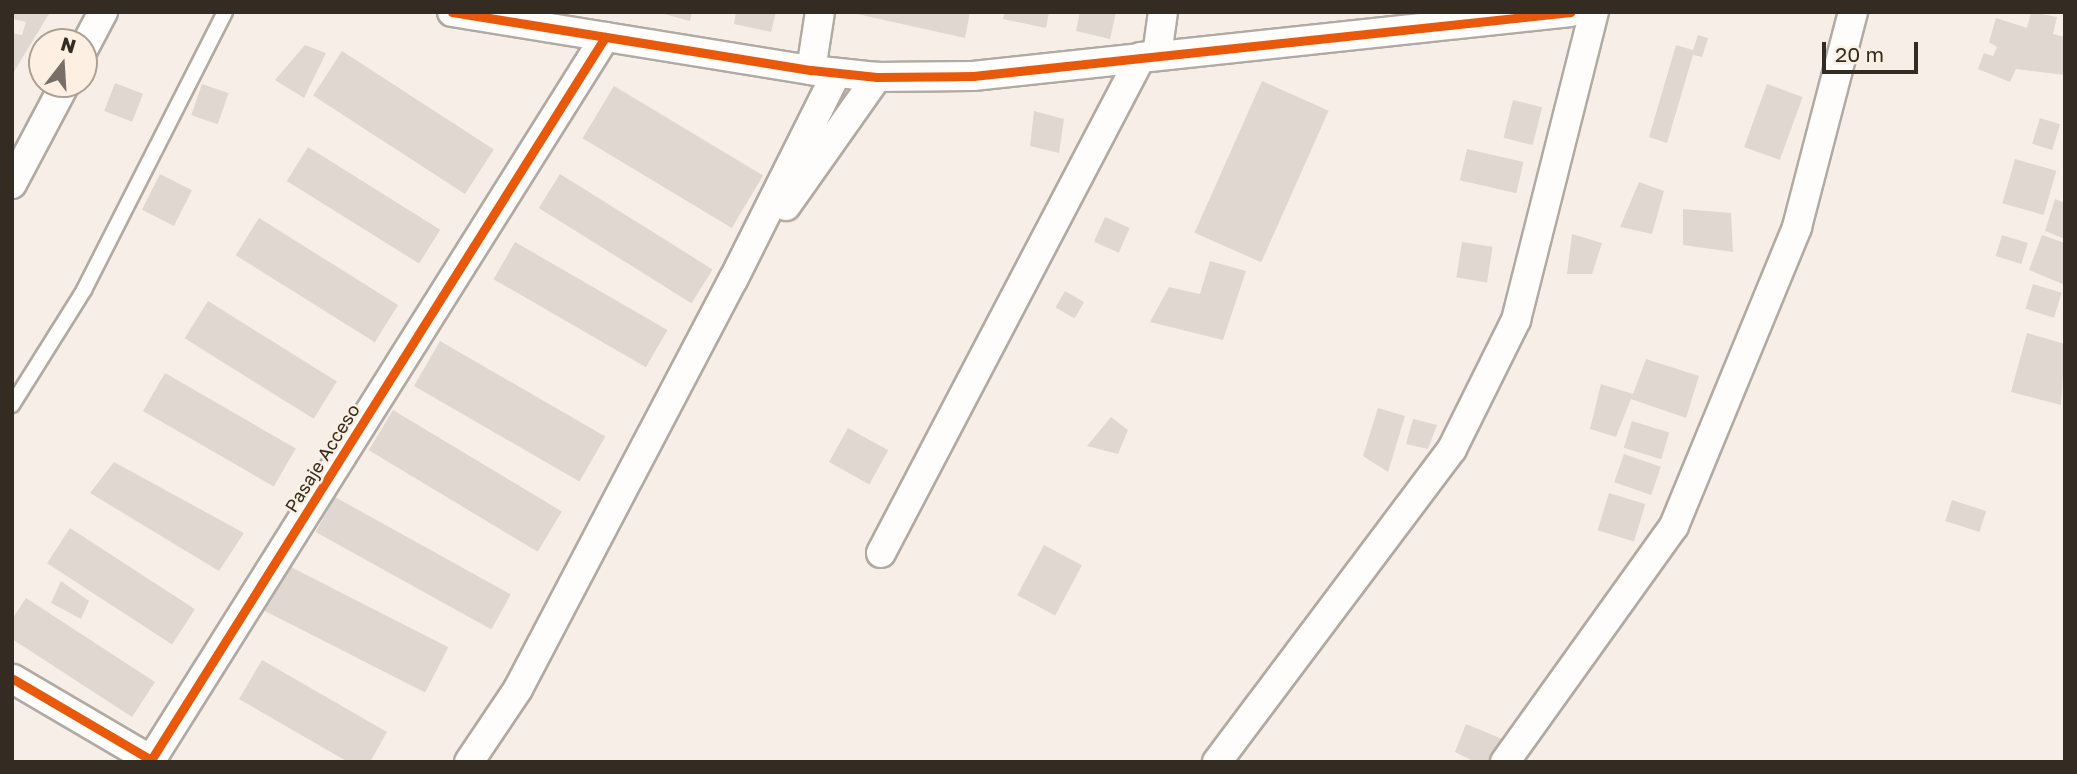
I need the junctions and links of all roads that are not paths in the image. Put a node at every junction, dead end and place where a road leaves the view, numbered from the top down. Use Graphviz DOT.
graph roads {
  1 [pos="103,12"];
  2 [pos="225,12"];
  3 [pos="452,12"];
  4 [pos="820,12"];
  5 [pos="1163,12"];
  6 [pos="1571,12"];
  7 [pos="1594,12"];
  8 [pos="1853,12"];
  9 [pos="95,28"];
  10 [pos="605,37"];
  11 [pos="1149,56"];
  12 [pos="823,72"];
  13 [pos="877,77"];
  14 [pos="58,98"];
  15 [pos="12,184"];
  16 [pos="733,280"];
  17 [pos="12,405"];
  18 [pos="881,553"];
  19 [pos="13,679"];
  20 [pos="152,761"];
  21 [pos="469,762"];
  22 [pos="1217,762"];
  23 [pos="1505,762"];
  1 -- 9 [label="street"];
  2 -- 17 [label="lane"];
  3 -- 10 [label="street"];
  4 -- 12 [label="street"];
  5 -- 11 [label="street"];
  6 -- 11 [label="street"];
  7 -- 22 [label="street"];
  8 -- 23 [label="street"];
  10 -- 12 [label="street"];
  10 -- 20 [label="street, Pasaje Acceso"];
  11 -- 13 [label="street"];
  11 -- 18 [label="street"];
  12 -- 13 [label="street"];
  12 -- 16 [label="street"];
  13 -- 16 [label="street"];
  14 -- 15 [label="street"];
  16 -- 21 [label="street"];
  19 -- 20 [label="street, Pasaje Acceso"];
}
